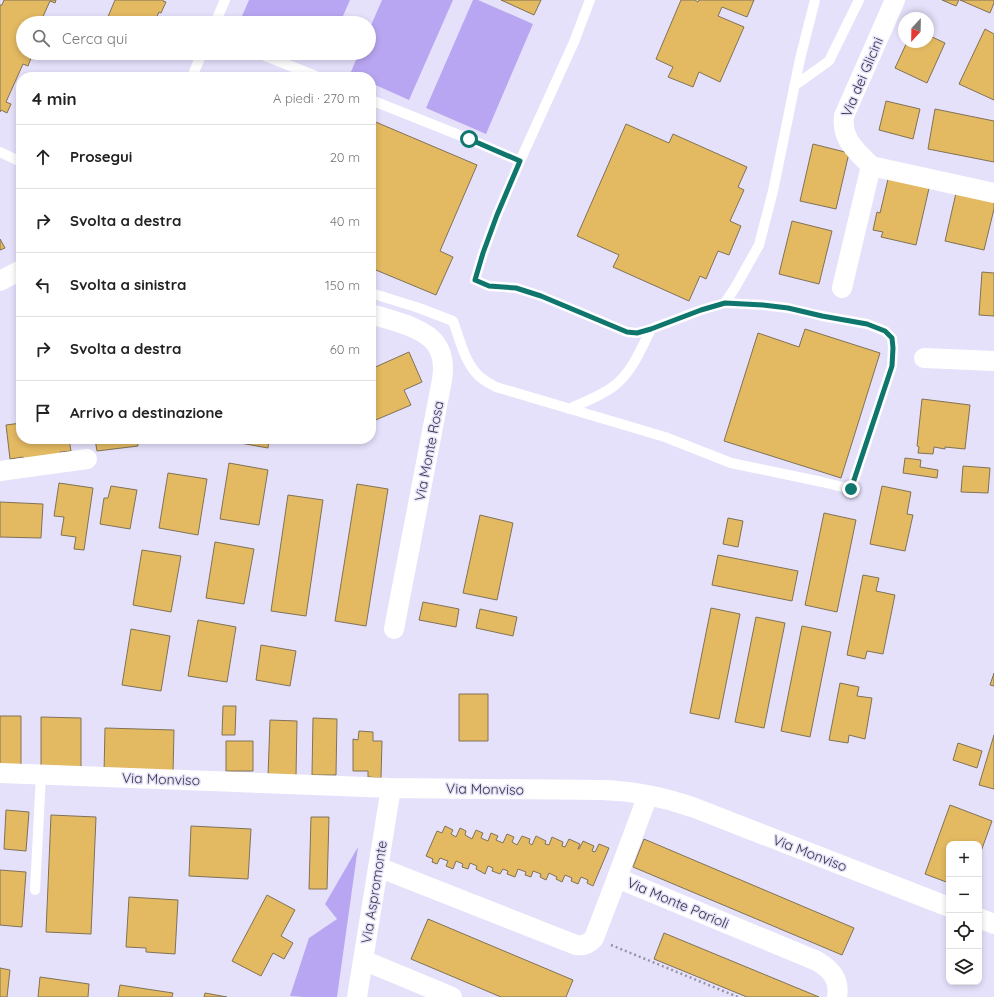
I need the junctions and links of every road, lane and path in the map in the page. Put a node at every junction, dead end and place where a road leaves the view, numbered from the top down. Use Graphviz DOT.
graph roads {
  1 [pos="225,0"];
  2 [pos="590,0"];
  3 [pos="816,0"];
  4 [pos="859,0"];
  5 [pos="895,0"];
  6 [pos="218,16"];
  7 [pos="199,60"];
  8 [pos="276,60"];
  9 [pos="194,72"];
  10 [pos="306,72"];
  11 [pos="794,86"];
  12 [pos="376,102"];
  13 [pos="0,152"];
  14 [pos="16,160"];
  15 [pos="520,161"];
  16 [pos="871,166"];
  17 [pos="994,193"];
  18 [pos="16,273"];
  19 [pos="0,281"];
  20 [pos="842,288"];
  21 [pos="376,295"];
  22 [pos="725,303"];
  23 [pos="376,316"];
  24 [pos="651,329"];
  25 [pos="924,358"];
  26 [pos="994,361"];
  27 [pos="569,408"];
  28 [pos="87,459"];
  29 [pos="0,471"];
  30 [pos="394,629"];
  31 [pos="0,773"];
  32 [pos="41,775"];
  33 [pos="391,788"];
  34 [pos="648,795"];
  35 [pos="378,867"];
  36 [pos="617,878"];
  37 [pos="35,890"];
  38 [pos="946,906"];
  39 [pos="982,919"];
  40 [pos="994,924"];
  41 [pos="594,938"];
  42 [pos="363,960"];
  43 [pos="357,997"];
  44 [pos="452,997"];
  45 [pos="738,997"];
  46 [pos="837,997"];
  1 -- 6 [label="lane"];
  2 -- 15 [label="lane"];
  3 -- 11 [label="lane"];
  4 -- 11 [label="lane"];
  5 -- 16 [label="street, Via dei Glicini"];
  7 -- 9 [label="lane"];
  8 -- 10 [label="lane"];
  11 -- 22 [label="lane"];
  12 -- 15 [label="lane"];
  13 -- 14 [label="lane"];
  15 -- 24 [label="lane"];
  16 -- 17 [label="street"];
  16 -- 20 [label="street"];
  18 -- 19 [label="street"];
  21 -- 27 [label="lane"];
  22 -- 24 [label="lane"];
  22 -- 27 [label="lane"];
  23 -- 30 [label="street, Via Monte Rosa"];
  24 -- 27 [label="lane"];
  25 -- 26 [label="street"];
  28 -- 29 [label="street"];
  31 -- 32 [label="street, Via Monviso"];
  32 -- 33 [label="street, Via Monviso"];
  32 -- 37 [label="lane"];
  33 -- 34 [label="street, Via Monviso"];
  33 -- 35 [label="street, Via Aspromonte"];
  34 -- 36 [label="street"];
  34 -- 38 [label="street, Via Monviso"];
  35 -- 41 [label="street"];
  35 -- 42 [label="street, Via Aspromonte"];
  36 -- 41 [label="street, Via Monte Parioli"];
  36 -- 46 [label="street, Via Monte Parioli"];
  39 -- 40 [label="street"];
  41 -- 45 [label="path"];
  42 -- 43 [label="street, Via Aspromonte"];
  42 -- 44 [label="street"];
}
